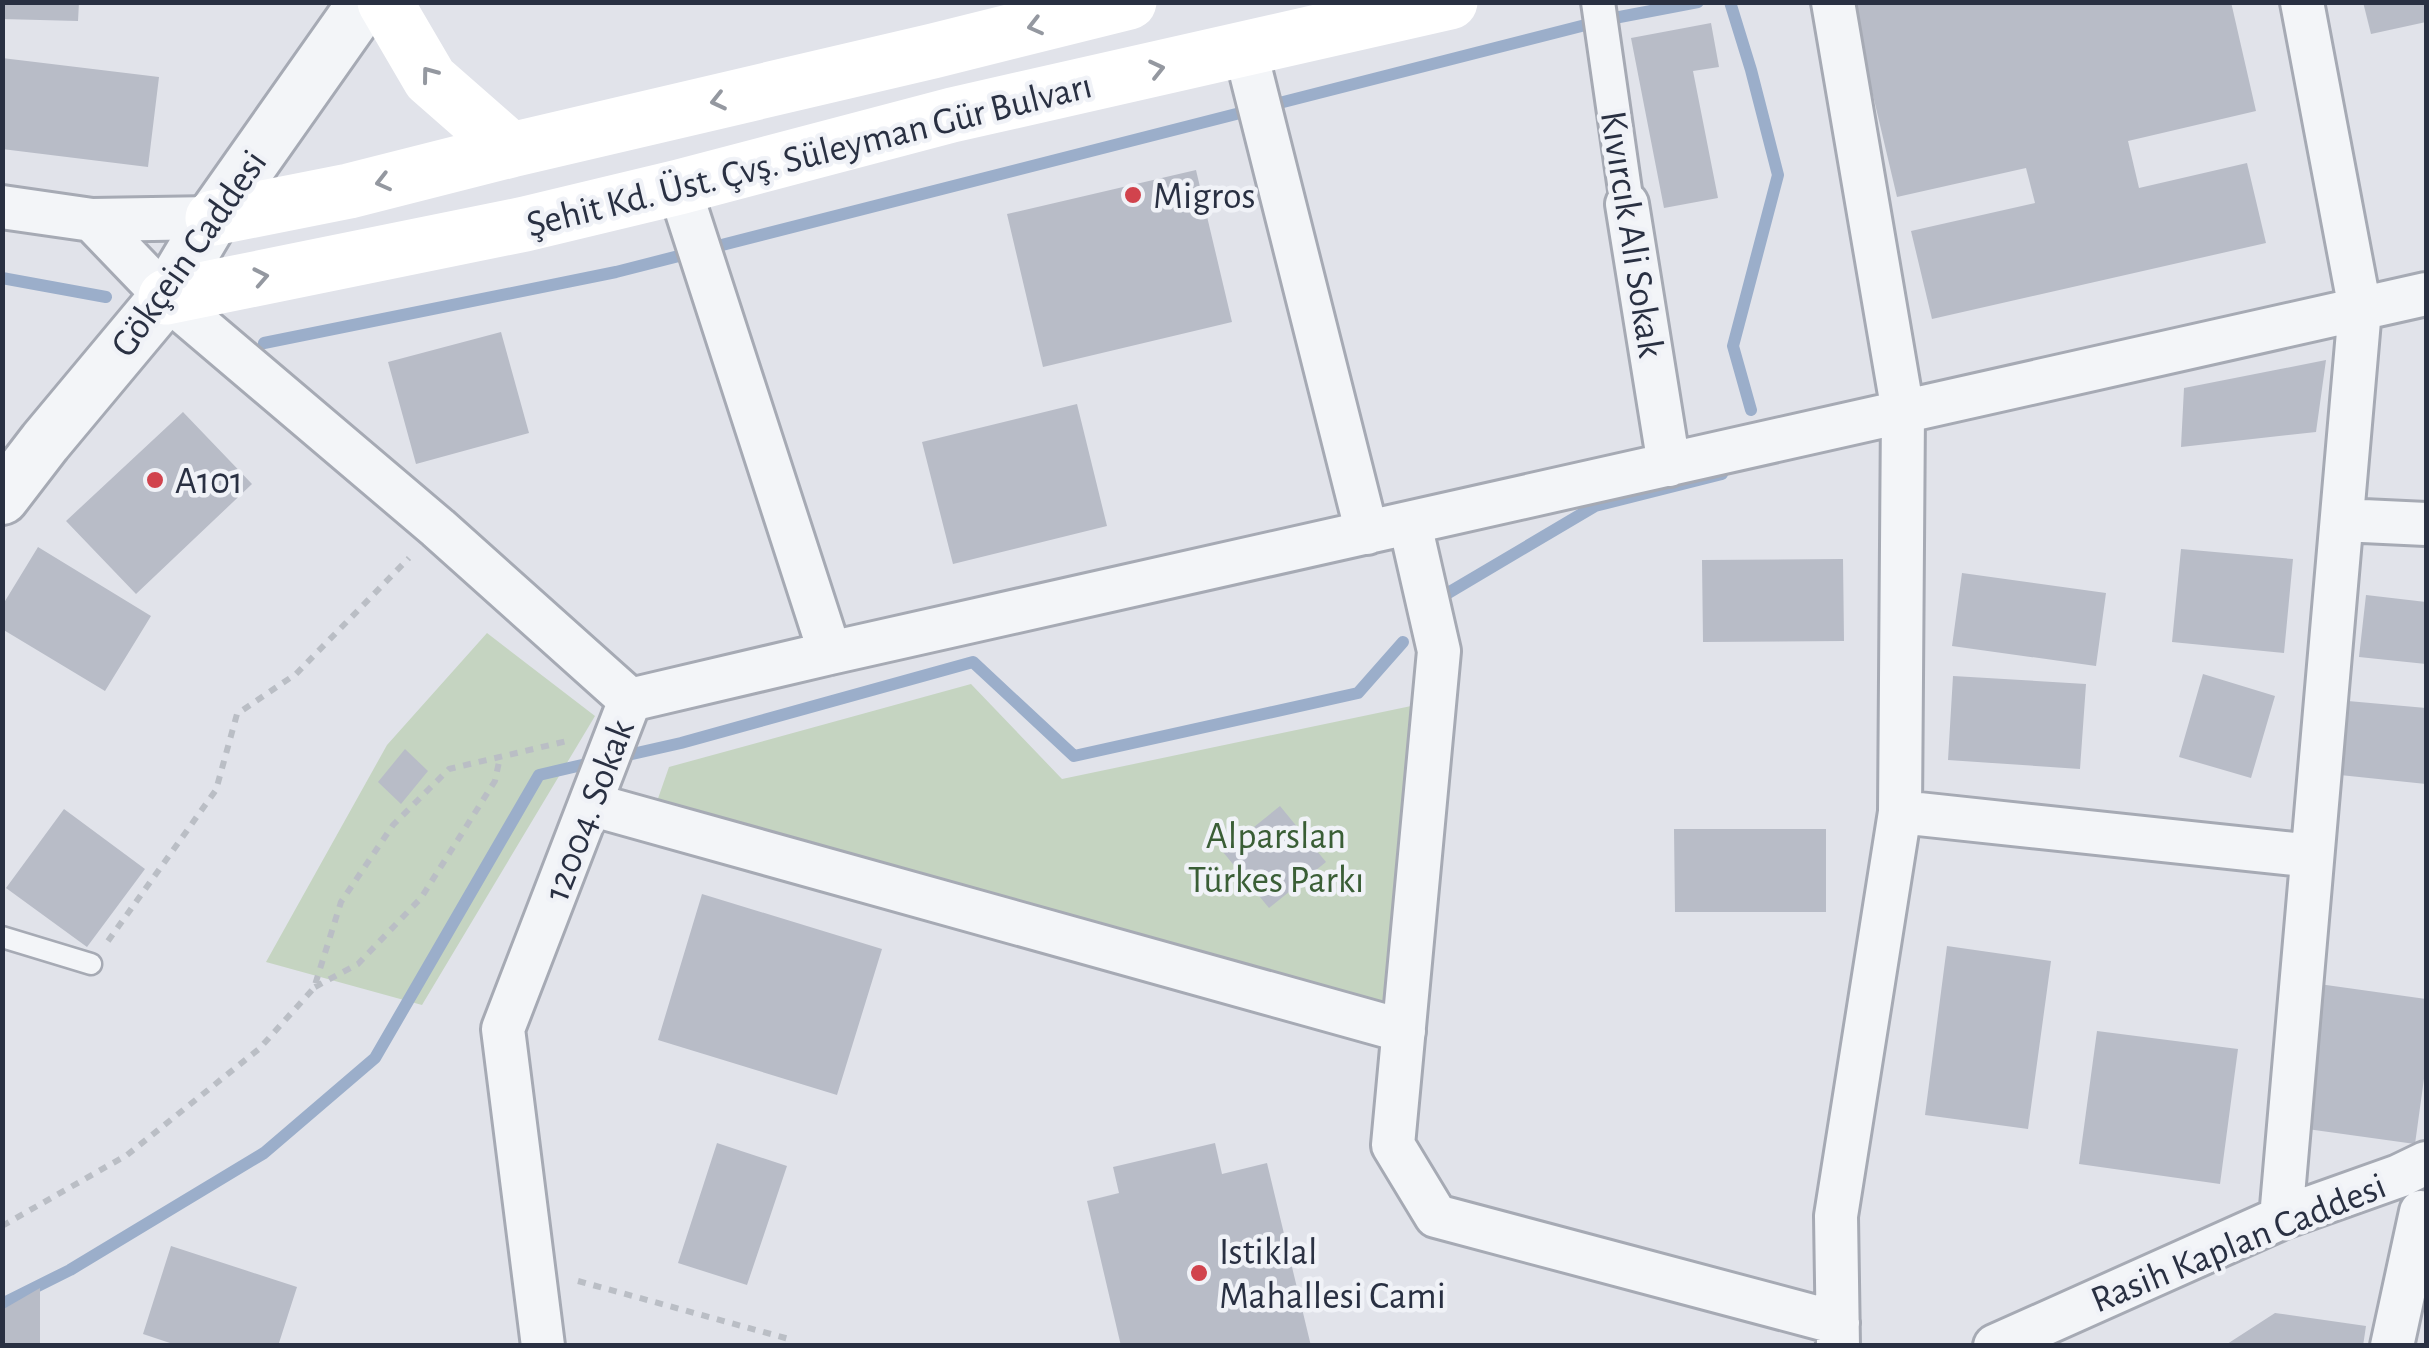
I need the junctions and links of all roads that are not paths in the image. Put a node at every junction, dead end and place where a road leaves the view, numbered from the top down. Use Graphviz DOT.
graph roads {
  1 [pos="365,2"];
  2 [pos="386,2"];
  3 [pos="1129,2"];
  4 [pos="1450,2"];
  5 [pos="1834,2"];
  6 [pos="2302,2"];
  7 [pos="1599,6"];
  8 [pos="1249,64"];
  9 [pos="511,150"];
  10 [pos="1627,204"];
  11 [pos="684,205"];
  12 [pos="2,206"];
  13 [pos="213,218"];
  14 [pos="92,220"];
  15 [pos="2426,294"];
  16 [pos="166,296"];
  17 [pos="2360,309"];
  18 [pos="1903,412"];
  19 [pos="1670,465"];
  20 [pos="2,498"];
  21 [pos="2342,520"];
  22 [pos="1410,524"];
  23 [pos="2426,524"];
  24 [pos="1368,534"];
  25 [pos="830,653"];
  26 [pos="609,755"];
  27 [pos="1900,812"];
  28 [pos="2312,856"];
  29 [pos="2,936"];
  30 [pos="91,964"];
  31 [pos="1404,1030"];
  32 [pos="2418,1191"];
  33 [pos="2281,1218"];
  34 [pos="1838,1334"];
  35 [pos="543,1346"];
  36 [pos="1995,1346"];
  37 [pos="2392,1346"];
  1 -- 13 [label="street, Gökçein Caddesi"];
  9 -- 2 [label="main road, Şehit Kd. Üst. Çvş. Süleyman Gür Bulvarı, one-way"];
  3 -- 9 [label="main road, Şehit Kd. Üst. Çvş. Süleyman Gür Bulvarı, one-way"];
  4 -- 8 [label="main road, Şehit Kd. Üst. Çvş. Süleyman Gür Bulvarı"];
  5 -- 18 [label="street"];
  6 -- 17 [label="street"];
  7 -- 10 [label="street, Kıvırcık Ali Sokak"];
  11 -- 8 [label="main road, Şehit Kd. Üst. Çvş. Süleyman Gür Bulvarı, one-way"];
  8 -- 24 [label="street"];
  9 -- 13 [label="main road, Şehit Kd. Üst. Çvş. Süleyman Gür Bulvarı, one-way"];
  10 -- 19 [label="street, Kıvırcık Ali Sokak"];
  16 -- 11 [label="main road, Şehit Kd. Üst. Çvş. Süleyman Gür Bulvarı, one-way"];
  11 -- 25 [label="street"];
  12 -- 14 [label="street"];
  13 -- 14 [label="street"];
  13 -- 16 [label="street, Gökçein Caddesi"];
  14 -- 16 [label="street, 12004. Sokak"];
  15 -- 17 [label="street"];
  16 -- 20 [label="street, Gökçein Caddesi"];
  16 -- 26 [label="street, 12004. Sokak"];
  17 -- 18 [label="street"];
  17 -- 21 [label="street"];
  18 -- 19 [label="street"];
  18 -- 27 [label="street"];
  19 -- 22 [label="street"];
  21 -- 23 [label="street"];
  21 -- 28 [label="street"];
  22 -- 24 [label="street"];
  22 -- 31 [label="street"];
  24 -- 25 [label="street"];
  25 -- 26 [label="street"];
  26 -- 31 [label="street"];
  26 -- 35 [label="street, 12004. Sokak"];
  27 -- 28 [label="street"];
  27 -- 34 [label="street"];
  28 -- 33 [label="street"];
  29 -- 30 [label="lane"];
  31 -- 34 [label="street"];
  32 -- 33 [label="street, Rasih Kaplan Caddesi"];
  32 -- 37 [label="street"];
  33 -- 36 [label="street, Rasih Kaplan Caddesi"];
}
